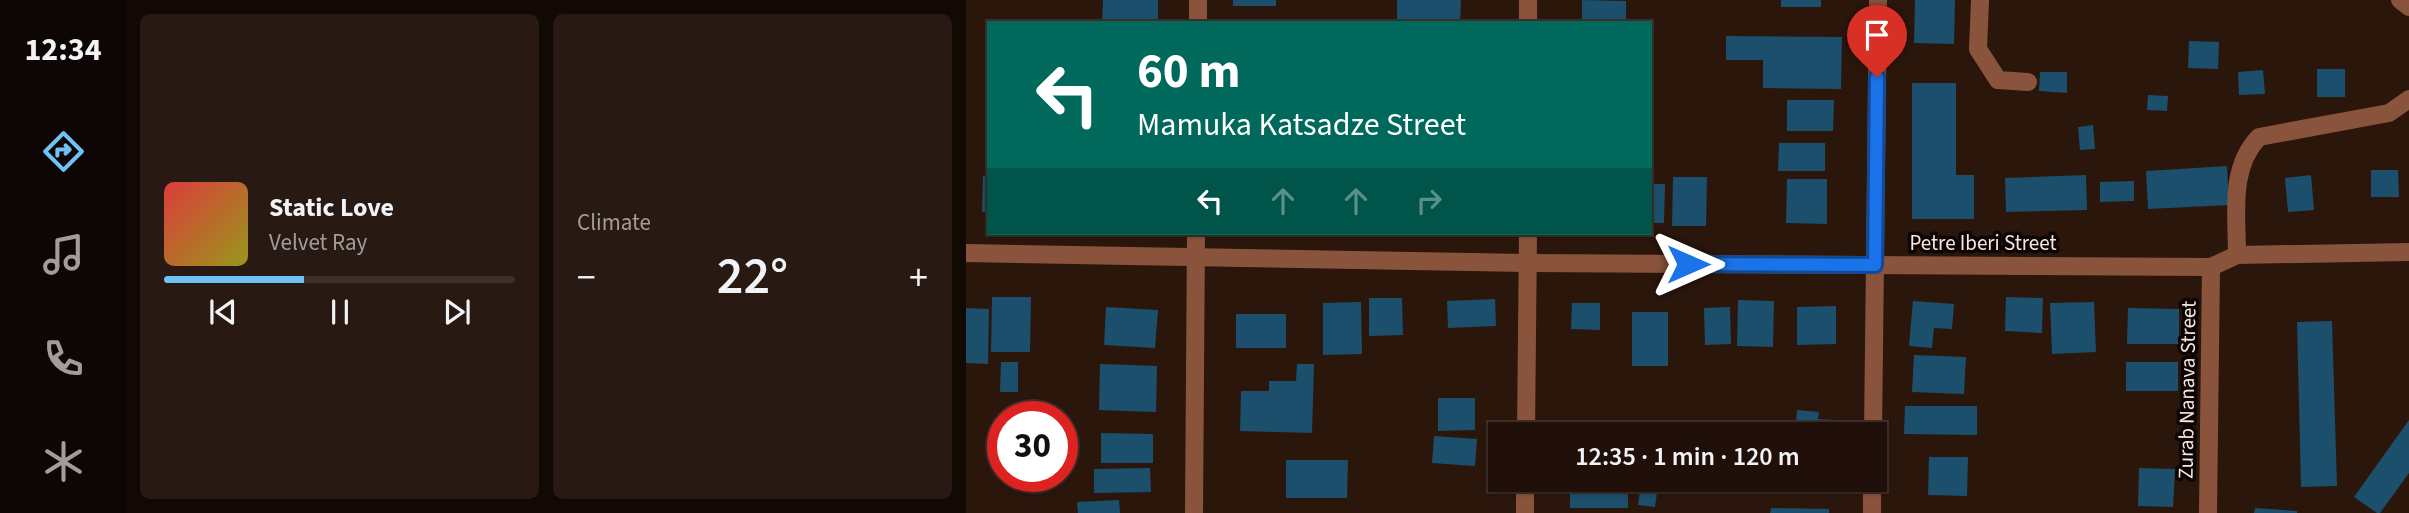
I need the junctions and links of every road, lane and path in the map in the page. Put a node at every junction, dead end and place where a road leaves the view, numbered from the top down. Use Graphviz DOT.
graph roads {
  1 [pos="1198,0"];
  2 [pos="1528,0"];
  3 [pos="1878,0"];
  4 [pos="1980,0"];
  5 [pos="2400,0"];
  6 [pos="2409,7"];
  7 [pos="1198,21"];
  8 [pos="1528,21"];
  9 [pos="2028,82"];
  10 [pos="2409,99"];
  11 [pos="1196,235"];
  12 [pos="1528,235"];
  13 [pos="2409,252"];
  14 [pos="966,253"];
  15 [pos="1196,255"];
  16 [pos="2237,255"];
  17 [pos="1528,263"];
  18 [pos="1875,265"];
  19 [pos="2211,267"];
  20 [pos="1526,422"];
  21 [pos="1873,422"];
  22 [pos="1525,492"];
  23 [pos="1872,492"];
  24 [pos="1194,513"];
  25 [pos="1525,513"];
  26 [pos="1872,513"];
  27 [pos="2208,513"];
  1 -- 7 [label="street"];
  2 -- 8 [label="street"];
  3 -- 18 [label="street"];
  4 -- 9 [label="street"];
  5 -- 6 [label="street"];
  10 -- 16 [label="street"];
  11 -- 15 [label="street"];
  12 -- 17 [label="street"];
  13 -- 16 [label="street, Petre Iberi Street"];
  14 -- 15 [label="street, Petre Iberi Street"];
  15 -- 17 [label="street, Petre Iberi Street"];
  15 -- 24 [label="street"];
  16 -- 19 [label="street, Petre Iberi Street"];
  17 -- 18 [label="street, Petre Iberi Street"];
  17 -- 20 [label="street"];
  18 -- 19 [label="street, Petre Iberi Street"];
  18 -- 21 [label="street"];
  19 -- 27 [label="street, Zurab Nanava Street"];
  22 -- 25 [label="street"];
  23 -- 26 [label="street"];
}
